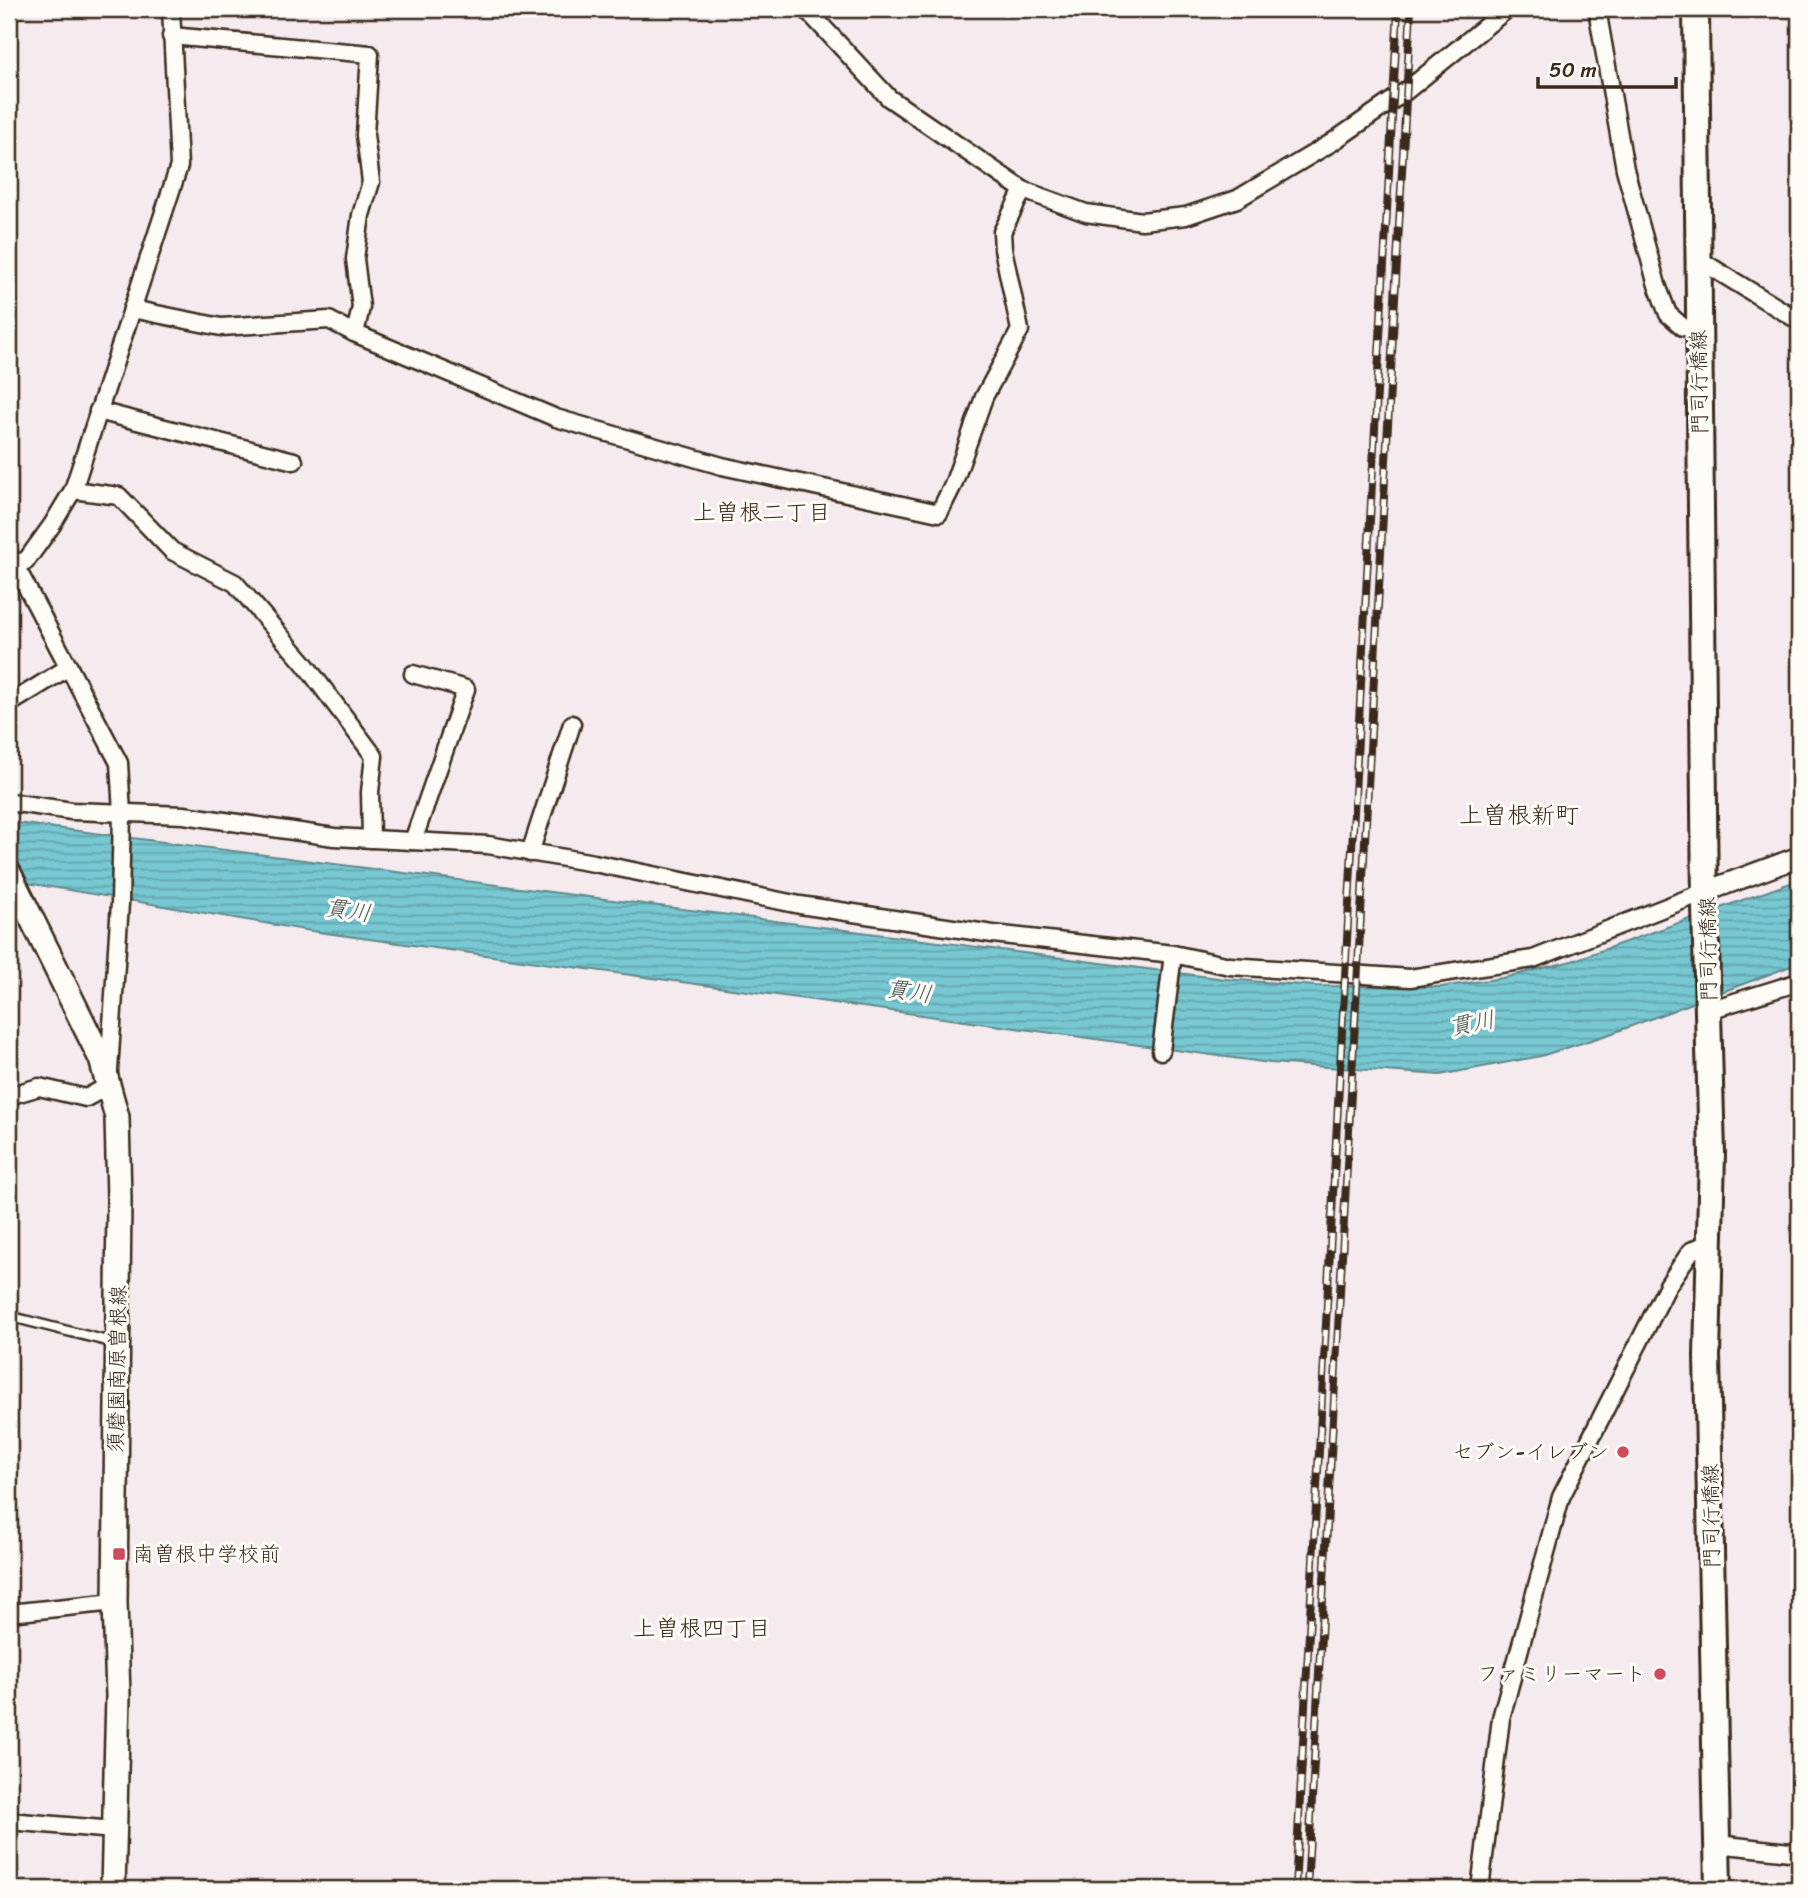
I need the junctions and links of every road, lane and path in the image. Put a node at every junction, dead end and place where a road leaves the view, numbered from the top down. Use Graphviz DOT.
graph roads {
  1 [pos="171,9"];
  2 [pos="806,9"];
  3 [pos="1507,9"];
  4 [pos="1597,9"];
  5 [pos="1696,9"];
  6 [pos="171,36"];
  7 [pos="1023,190"];
  8 [pos="1698,259"];
  9 [pos="132,309"];
  10 [pos="1799,321"];
  11 [pos="1698,329"];
  12 [pos="354,333"];
  13 [pos="98,411"];
  14 [pos="294,461"];
  15 [pos="73,489"];
  16 [pos="12,563"];
  17 [pos="69,667"];
  18 [pos="413,674"];
  19 [pos="9,704"];
  20 [pos="572,724"];
  21 [pos="9,802"];
  22 [pos="122,819"];
  23 [pos="371,839"];
  24 [pos="413,841"];
  25 [pos="530,853"];
  26 [pos="1799,857"];
  27 [pos="15,890"];
  28 [pos="1706,899"];
  29 [pos="1173,959"];
  30 [pos="1799,982"];
  31 [pos="1709,1004"];
  32 [pos="1161,1051"];
  33 [pos="108,1086"];
  34 [pos="9,1096"];
  35 [pos="1710,1242"];
  36 [pos="9,1331"];
  37 [pos="117,1344"];
  38 [pos="115,1602"];
  39 [pos="9,1613"];
  40 [pos="9,1821"];
  41 [pos="114,1830"];
  42 [pos="1717,1844"];
  43 [pos="1799,1853"];
  44 [pos="113,1889"];
  45 [pos="1480,1889"];
  46 [pos="1718,1889"];
  1 -- 6 [label="street"];
  2 -- 7 [label="street"];
  3 -- 7 [label="street"];
  4 -- 11 [label="street"];
  5 -- 8 [label="main road, 門司行橋線"];
  6 -- 9 [label="street"];
  6 -- 12 [label="street"];
  7 -- 12 [label="street"];
  8 -- 10 [label="street"];
  8 -- 11 [label="main road, 門司行橋線"];
  9 -- 12 [label="street"];
  9 -- 13 [label="street"];
  11 -- 28 [label="main road, 門司行橋線"];
  13 -- 14 [label="street"];
  13 -- 15 [label="street"];
  15 -- 16 [label="street"];
  15 -- 23 [label="street"];
  16 -- 17 [label="street"];
  17 -- 19 [label="street"];
  17 -- 22 [label="street"];
  18 -- 24 [label="street"];
  20 -- 25 [label="street"];
  21 -- 22 [label="street"];
  22 -- 23 [label="street"];
  22 -- 33 [label="street"];
  23 -- 24 [label="street"];
  24 -- 25 [label="street"];
  25 -- 29 [label="street"];
  26 -- 28 [label="street"];
  27 -- 33 [label="main road, 須磨園南原曽根線"];
  28 -- 29 [label="street"];
  28 -- 31 [label="main road, 門司行橋線"];
  29 -- 32 [label="street"];
  30 -- 31 [label="street"];
  31 -- 35 [label="main road, 門司行橋線"];
  33 -- 34 [label="street"];
  33 -- 37 [label="main road, 須磨園南原曽根線"];
  35 -- 42 [label="main road, 門司行橋線"];
  35 -- 45 [label="street"];
  36 -- 37 [label="lane"];
  37 -- 38 [label="main road, 須磨園南原曽根線"];
  38 -- 39 [label="street"];
  38 -- 41 [label="main road, 須磨園南原曽根線"];
  40 -- 41 [label="street"];
  41 -- 44 [label="main road, 須磨園南原曽根線"];
  42 -- 43 [label="street"];
  42 -- 46 [label="main road, 門司行橋線"];
}
